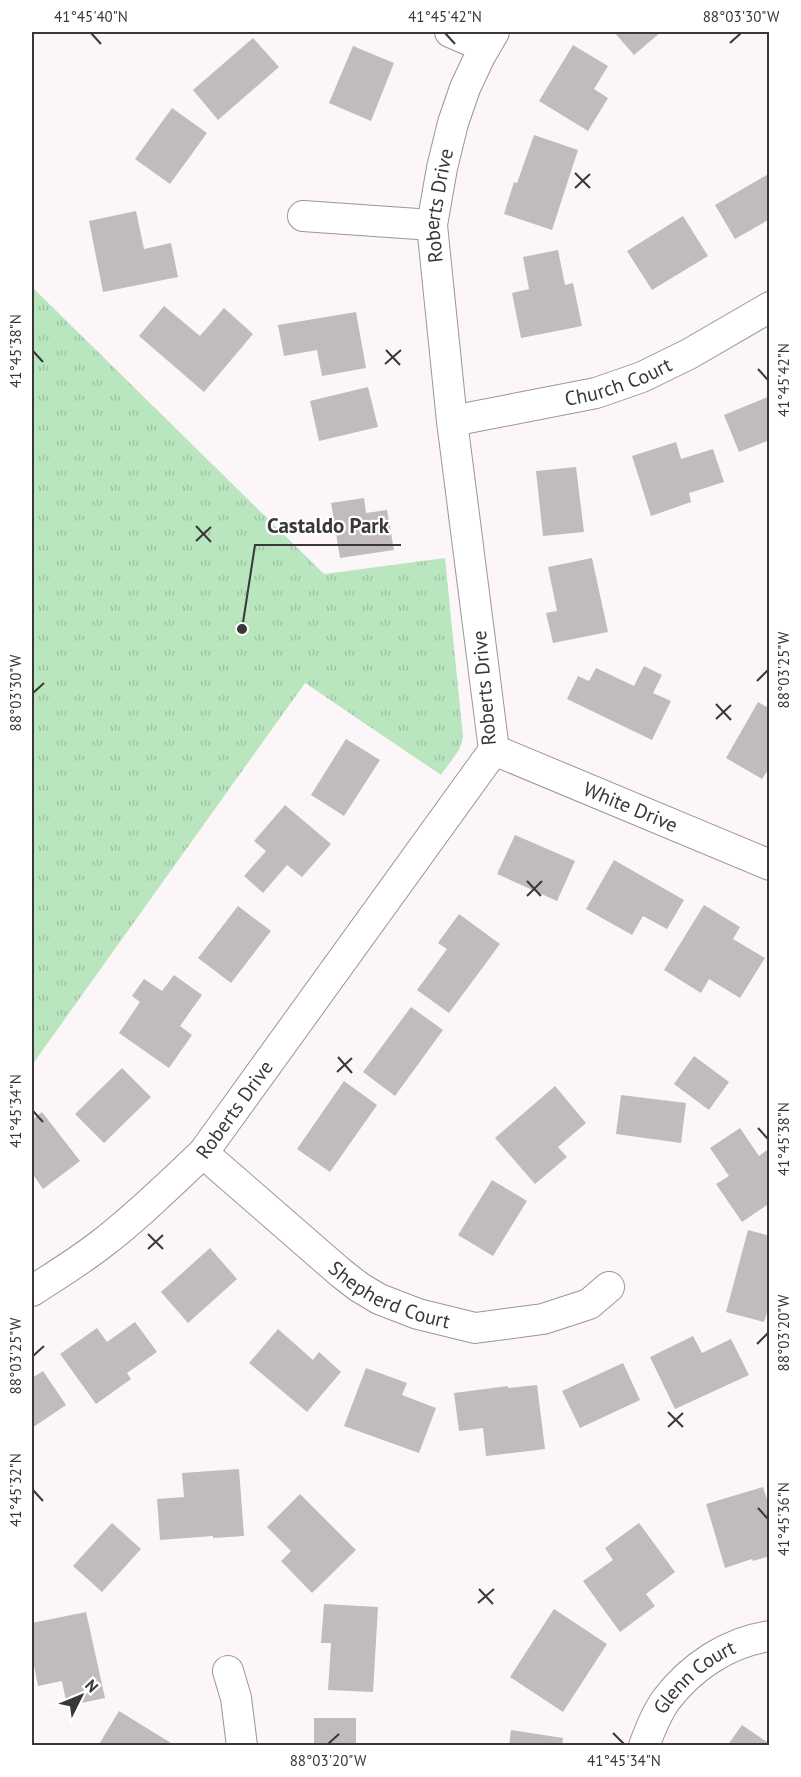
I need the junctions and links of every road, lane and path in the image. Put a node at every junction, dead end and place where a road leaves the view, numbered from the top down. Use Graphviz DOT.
graph roads {
  1 [pos="450,32"];
  2 [pos="489,39"];
  3 [pos="303,216"];
  4 [pos="432,225"];
  5 [pos="770,307"];
  6 [pos="452,421"];
  7 [pos="494,750"];
  8 [pos="770,865"];
  9 [pos="203,1153"];
  10 [pos="609,1287"];
  11 [pos="32,1291"];
  12 [pos="770,1636"];
  13 [pos="228,1671"];
  14 [pos="242,1746"];
  15 [pos="644,1746"];
  1 -- 2 [label="street"];
  2 -- 4 [label="street, Roberts Drive"];
  3 -- 4 [label="street"];
  4 -- 6 [label="street, Roberts Drive"];
  5 -- 6 [label="street, Church Court"];
  6 -- 7 [label="street, Roberts Drive"];
  7 -- 8 [label="street, White Drive"];
  7 -- 9 [label="street, Roberts Drive"];
  9 -- 10 [label="street, Shepherd Court"];
  9 -- 11 [label="street, Roberts Drive"];
  12 -- 15 [label="street, Glenn Court"];
  13 -- 14 [label="street"];
}
